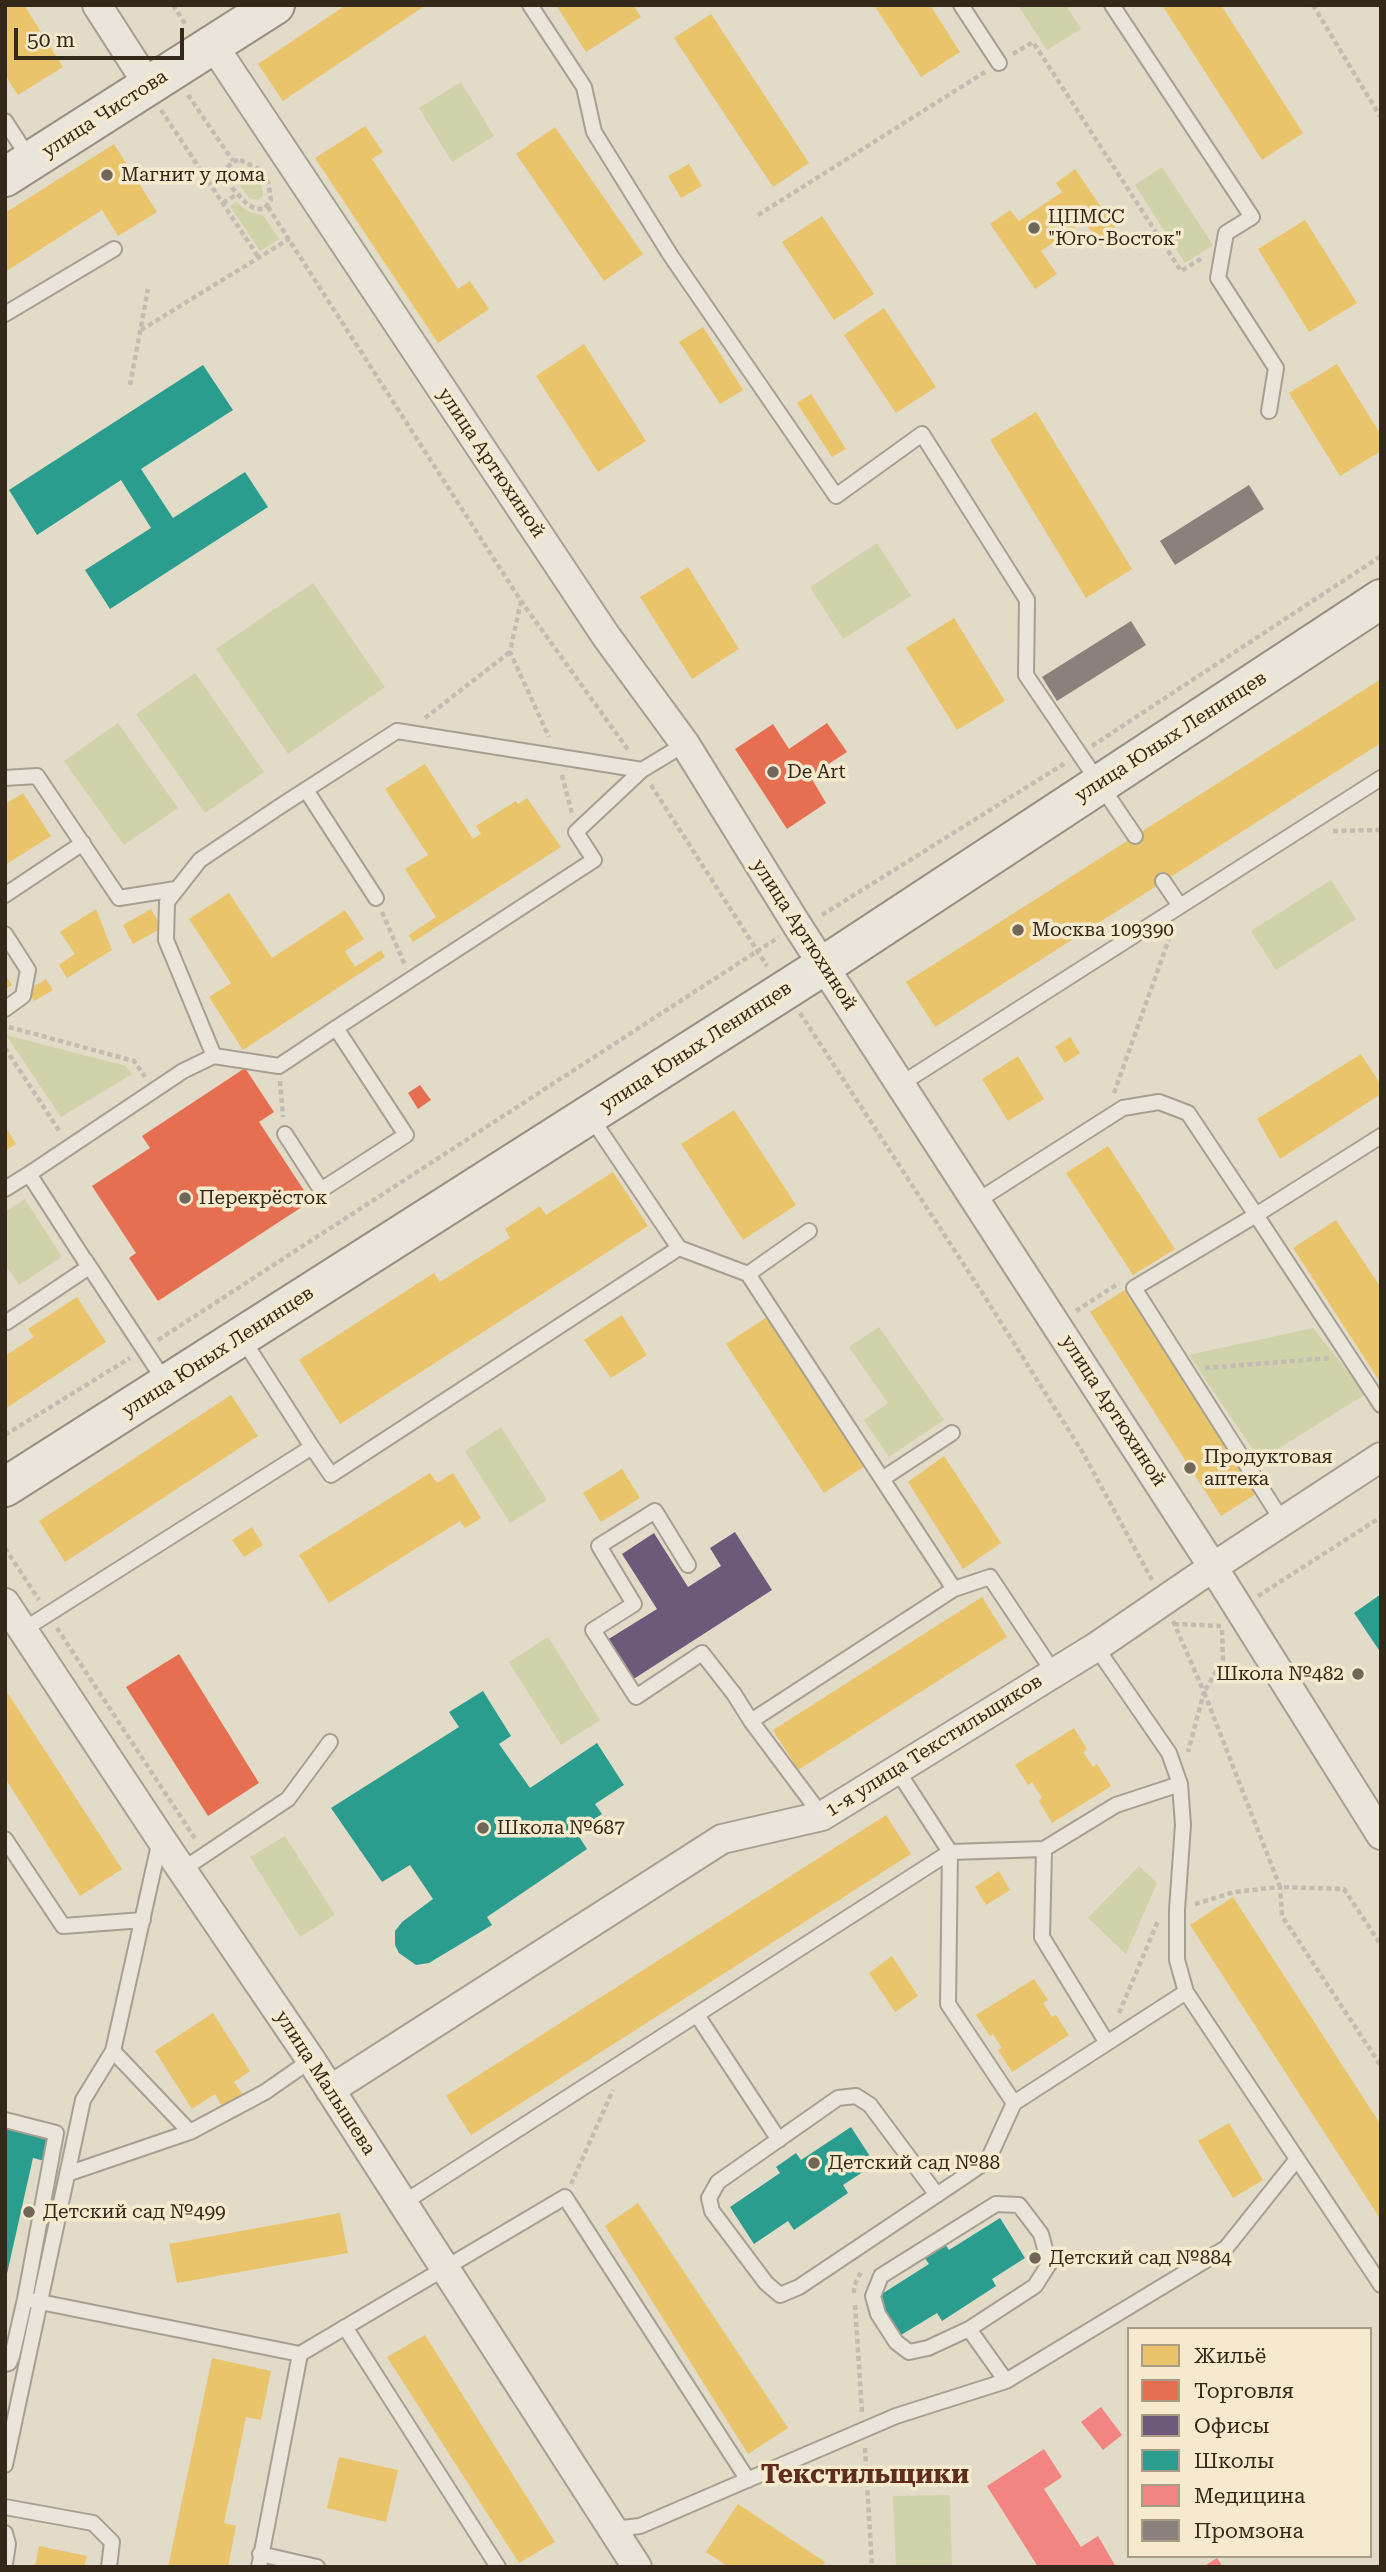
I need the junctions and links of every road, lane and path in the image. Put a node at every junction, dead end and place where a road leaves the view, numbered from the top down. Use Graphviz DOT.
graph roads {
  1 [pos="97,5"];
  2 [pos="173,5"];
  3 [pos="275,5"];
  4 [pos="530,5"];
  5 [pos="961,5"];
  6 [pos="1112,5"];
  7 [pos="1313,5"];
  8 [pos="199,35"];
  9 [pos="999,64"];
  10 [pos="164,94"];
  11 [pos="1381,118"];
  12 [pos="5,121"];
  13 [pos="233,161"];
  14 [pos="18,169"];
  15 [pos="236,195"];
  16 [pos="223,204"];
  17 [pos="268,207"];
  18 [pos="758,215"];
  19 [pos="289,239"];
  20 [pos="1224,243"];
  21 [pos="114,249"];
  22 [pos="259,258"];
  23 [pos="148,289"];
  24 [pos="5,314"];
  25 [pos="141,330"];
  26 [pos="130,385"];
  27 [pos="1269,411"];
  28 [pos="1381,556"];
  29 [pos="1381,599"];
  30 [pos="521,601"];
  31 [pos="407,733"];
  32 [pos="685,744"];
  33 [pos="1090,769"];
  34 [pos="642,771"];
  35 [pos="5,778"];
  36 [pos="1381,778"];
  37 [pos="306,790"];
  38 [pos="1381,830"];
  39 [pos="1298,831"];
  40 [pos="1135,836"];
  41 [pos="83,843"];
  42 [pos="1164,881"];
  43 [pos="176,889"];
  44 [pos="5,895"];
  45 [pos="376,898"];
  46 [pos="1180,906"];
  47 [pos="809,920"];
  48 [pos="5,934"];
  49 [pos="756,952"];
  50 [pos="823,966"];
  51 [pos="411,979"];
  52 [pos="785,990"];
  53 [pos="5,1009"];
  54 [pos="5,1026"];
  55 [pos="336,1028"];
  56 [pos="5,1048"];
  57 [pos="214,1056"];
  58 [pos="279,1066"];
  59 [pos="901,1084"];
  60 [pos="154,1091"];
  61 [pos="589,1115"];
  62 [pos="1105,1119"];
  63 [pos="285,1134"];
  64 [pos="1381,1136"];
  65 [pos="70,1147"];
  66 [pos="29,1174"];
  67 [pos="5,1189"];
  68 [pos="977,1201"];
  69 [pos="1256,1215"];
  70 [pos="809,1231"];
  71 [pos="679,1248"];
  72 [pos="85,1260"];
  73 [pos="748,1274"];
  74 [pos="1135,1289"];
  75 [pos="1071,1314"];
  76 [pos="5,1321"];
  77 [pos="241,1337"];
  78 [pos="144,1349"];
  79 [pos="1350,1357"];
  80 [pos="1185,1369"];
  81 [pos="167,1384"];
  82 [pos="1381,1405"];
  83 [pos="952,1433"];
  84 [pos="5,1435"];
  85 [pos="312,1447"];
  86 [pos="1381,1458"];
  87 [pos="882,1479"];
  88 [pos="5,1487"];
  89 [pos="1381,1517"];
  90 [pos="1283,1522"];
  91 [pos="688,1566"];
  92 [pos="1213,1566"];
  93 [pos="954,1589"];
  94 [pos="5,1603"];
  95 [pos="1163,1603"];
  96 [pos="1240,1609"];
  97 [pos="23,1630"];
  98 [pos="1096,1647"];
  99 [pos="1054,1673"];
  100 [pos="1204,1692"];
  101 [pos="751,1721"];
  102 [pos="330,1742"];
  103 [pos="897,1770"];
  104 [pos="1180,1784"];
  105 [pos="822,1816"];
  106 [pos="1381,1835"];
  107 [pos="5,1839"];
  108 [pos="161,1839"];
  109 [pos="1044,1849"];
  110 [pos="950,1852"];
  111 [pos="182,1870"];
  112 [pos="1280,1886"];
  113 [pos="1177,1910"];
  114 [pos="143,1920"];
  115 [pos="1158,1920"];
  116 [pos="1381,1945"];
  117 [pos="1186,1993"];
  118 [pos="697,2015"];
  119 [pos="1107,2043"];
  120 [pos="113,2051"];
  121 [pos="626,2059"];
  122 [pos="311,2060"];
  123 [pos="1381,2066"];
  124 [pos="330,2090"];
  125 [pos="1014,2103"];
  126 [pos="5,2120"];
  127 [pos="190,2132"];
  128 [pos="779,2140"];
  129 [pos="1297,2159"];
  130 [pos="68,2174"];
  131 [pos="937,2195"];
  132 [pos="565,2197"];
  133 [pos="403,2203"];
  134 [pos="444,2267"];
  135 [pos="1381,2285"];
  136 [pos="25,2299"];
  137 [pos="40,2302"];
  138 [pos="345,2327"];
  139 [pos="969,2329"];
  140 [pos="300,2354"];
  141 [pos="5,2364"];
  142 [pos="1006,2381"];
  143 [pos="864,2429"];
  144 [pos="5,2465"];
  145 [pos="748,2480"];
  146 [pos="5,2507"];
  147 [pos="612,2529"];
  148 [pos="5,2533"];
  149 [pos="260,2560"];
  150 [pos="5,2564"];
  151 [pos="108,2567"];
  152 [pos="317,2567"];
  153 [pos="498,2567"];
  154 [pos="637,2567"];
  155 [pos="873,2567"];
  1 -- 10 [label="street"];
  2 -- 8 [label="path"];
  3 -- 8 [label="main road, улица Чистова"];
  4 -- 33 [label="lane"];
  5 -- 9 [label="lane"];
  6 -- 20 [label="lane"];
  7 -- 11 [label="path"];
  8 -- 10 [label="main road, улица Чистова"];
  8 -- 32 [label="street, улица Артюхиной"];
  9 -- 18 [label="path"];
  9 -- 20 [label="path"];
  10 -- 13 [label="path"];
  10 -- 14 [label="main road, улица Чистова"];
  10 -- 16 [label="path"];
  12 -- 14 [label="lane"];
  13 -- 15 [label="path"];
  13 -- 17 [label="path"];
  15 -- 16 [label="path"];
  15 -- 17 [label="path"];
  16 -- 22 [label="path"];
  17 -- 19 [label="path"];
  19 -- 22 [label="path"];
  19 -- 30 [label="path"];
  20 -- 27 [label="lane"];
  21 -- 24 [label="lane"];
  22 -- 25 [label="path"];
  23 -- 25 [label="path"];
  25 -- 26 [label="path"];
  28 -- 33 [label="path"];
  29 -- 33 [label="main road, улица Юных Ленинцев"];
  30 -- 31 [label="path"];
  30 -- 34 [label="path"];
  31 -- 34 [label="lane"];
  31 -- 37 [label="lane"];
  32 -- 34 [label="lane"];
  32 -- 47 [label="street, улица Артюхиной"];
  33 -- 40 [label="lane"];
  33 -- 47 [label="path"];
  33 -- 50 [label="main road, улица Юных Ленинцев"];
  34 -- 49 [label="path"];
  34 -- 51 [label="lane"];
  35 -- 41 [label="lane"];
  36 -- 39 [label="lane"];
  37 -- 43 [label="lane"];
  37 -- 45 [label="lane"];
  38 -- 39 [label="path"];
  39 -- 46 [label="lane"];
  41 -- 43 [label="lane"];
  41 -- 44 [label="lane"];
  42 -- 46 [label="lane"];
  43 -- 57 [label="lane"];
  45 -- 51 [label="path"];
  46 -- 59 [label="lane"];
  46 -- 62 [label="path"];
  47 -- 49 [label="path"];
  47 -- 50 [label="street, улица Артюхиной"];
  48 -- 53 [label="lane"];
  49 -- 52 [label="path"];
  49 -- 78 [label="path"];
  50 -- 52 [label="main road, улица Юных Ленинцев"];
  50 -- 59 [label="street, улица Артюхиной"];
  51 -- 55 [label="lane"];
  52 -- 61 [label="main road, улица Юных Ленинцев"];
  52 -- 95 [label="path"];
  54 -- 60 [label="path"];
  55 -- 58 [label="lane"];
  55 -- 63 [label="lane"];
  56 -- 65 [label="path"];
  57 -- 58 [label="lane"];
  57 -- 60 [label="lane"];
  58 -- 63 [label="path"];
  59 -- 68 [label="street, улица Артюхиной"];
  60 -- 65 [label="lane"];
  61 -- 71 [label="lane"];
  61 -- 77 [label="main road, улица Юных Ленинцев"];
  62 -- 68 [label="lane"];
  62 -- 69 [label="lane"];
  64 -- 69 [label="lane"];
  65 -- 66 [label="lane"];
  66 -- 67 [label="lane"];
  66 -- 72 [label="lane"];
  68 -- 92 [label="street, улица Артюхиной"];
  69 -- 74 [label="lane"];
  69 -- 79 [label="lane"];
  70 -- 73 [label="lane"];
  71 -- 73 [label="lane"];
  71 -- 85 [label="lane"];
  72 -- 76 [label="lane"];
  72 -- 78 [label="lane"];
  73 -- 87 [label="lane"];
  74 -- 75 [label="path"];
  74 -- 80 [label="lane"];
  77 -- 81 [label="main road, улица Юных Ленинцев"];
  77 -- 85 [label="lane"];
  78 -- 81 [label="lane"];
  78 -- 84 [label="path"];
  79 -- 80 [label="path"];
  79 -- 82 [label="lane"];
  80 -- 90 [label="lane"];
  81 -- 88 [label="main road, улица Юных Ленинцев"];
  83 -- 87 [label="lane"];
  85 -- 97 [label="lane"];
  86 -- 90 [label="street, 1-я улица Текстильщиков"];
  87 -- 93 [label="lane"];
  89 -- 96 [label="path"];
  90 -- 92 [label="street, 1-я улица Текстильщиков"];
  91 -- 101 [label="lane"];
  92 -- 95 [label="street, 1-я улица Текстильщиков"];
  92 -- 96 [label="street, улица Артюхиной"];
  93 -- 99 [label="lane"];
  93 -- 101 [label="lane"];
  94 -- 97 [label="street, улица Малышева"];
  95 -- 98 [label="street, 1-я улица Текстильщиков"];
  95 -- 100 [label="path"];
  96 -- 100 [label="path"];
  96 -- 106 [label="street, улица Артюхиной"];
  97 -- 108 [label="street, улица Малышева"];
  98 -- 99 [label="street, 1-я улица Текстильщиков"];
  98 -- 104 [label="lane"];
  99 -- 103 [label="street, 1-я улица Текстильщиков"];
  100 -- 104 [label="path"];
  100 -- 112 [label="path"];
  101 -- 105 [label="lane"];
  102 -- 111 [label="lane"];
  103 -- 105 [label="street, 1-я улица Текстильщиков"];
  103 -- 110 [label="lane"];
  104 -- 109 [label="lane"];
  104 -- 113 [label="lane"];
  105 -- 124 [label="street, 1-я улица Текстильщиков"];
  107 -- 114 [label="lane"];
  108 -- 111 [label="street, улица Малышева"];
  108 -- 114 [label="lane"];
  109 -- 110 [label="lane"];
  109 -- 119 [label="lane"];
  110 -- 118 [label="lane"];
  110 -- 125 [label="lane"];
  111 -- 122 [label="street, улица Малышева"];
  112 -- 113 [label="path"];
  112 -- 116 [label="path"];
  112 -- 123 [label="path"];
  113 -- 117 [label="lane"];
  114 -- 120 [label="lane"];
  115 -- 119 [label="path"];
  117 -- 119 [label="lane"];
  117 -- 129 [label="lane"];
  118 -- 121 [label="lane"];
  118 -- 128 [label="lane"];
  119 -- 125 [label="lane"];
  120 -- 127 [label="lane"];
  120 -- 130 [label="lane"];
  121 -- 132 [label="path"];
  121 -- 133 [label="lane"];
  122 -- 124 [label="street, улица Малышева"];
  122 -- 127 [label="lane"];
  124 -- 133 [label="street, улица Малышева"];
  125 -- 131 [label="lane"];
  126 -- 136 [label="lane"];
  127 -- 130 [label="lane"];
  128 -- 131 [label="lane"];
  128 -- 131 [label="lane"];
  129 -- 135 [label="lane"];
  129 -- 142 [label="lane"];
  130 -- 137 [label="lane"];
  132 -- 134 [label="lane"];
  132 -- 145 [label="lane"];
  133 -- 134 [label="street, улица Малышева"];
  134 -- 138 [label="lane"];
  134 -- 147 [label="street, улица Малышева"];
  136 -- 137 [label="lane"];
  136 -- 141 [label="lane"];
  137 -- 140 [label="lane"];
  137 -- 144 [label="lane"];
  138 -- 140 [label="lane"];
  138 -- 153 [label="lane"];
  139 -- 139 [label="lane"];
  139 -- 142 [label="lane"];
  140 -- 149 [label="lane"];
  142 -- 143 [label="lane"];
  143 -- 145 [label="lane"];
  143 -- 155 [label="path"];
  145 -- 147 [label="lane"];
  146 -- 151 [label="lane"];
  147 -- 154 [label="street, улица Малышева"];
  148 -- 150 [label="lane"];
  149 -- 152 [label="lane"];
}
